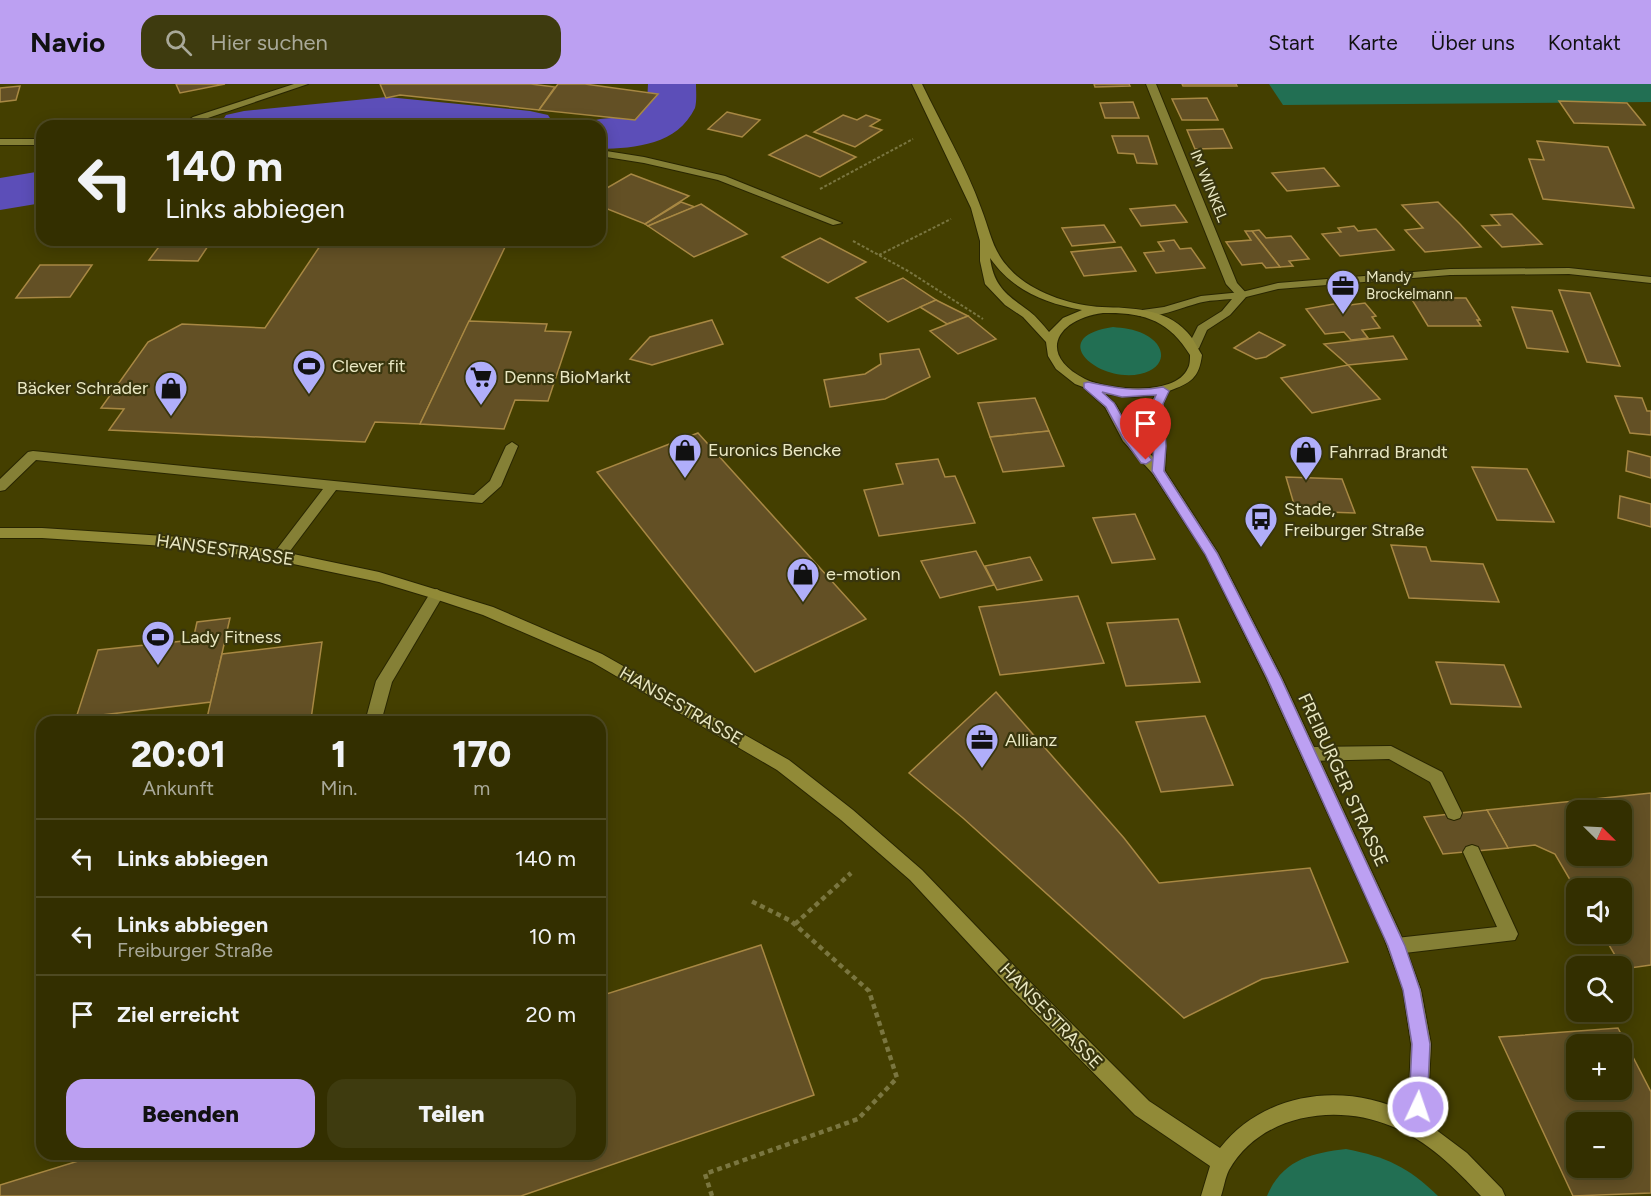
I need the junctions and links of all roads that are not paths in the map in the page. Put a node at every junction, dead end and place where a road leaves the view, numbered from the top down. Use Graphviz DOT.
graph roads {
  1 [pos="303,84"];
  2 [pos="917,84"];
  3 [pos="1151,84"];
  4 [pos="194,120"];
  5 [pos="0,142"];
  6 [pos="36,142"];
  7 [pos="606,154"];
  8 [pos="837,223"];
  9 [pos="985,241"];
  10 [pos="1651,280"];
  11 [pos="1242,296"];
  12 [pos="1103,310"];
  13 [pos="1139,313"];
  14 [pos="1052,342"];
  15 [pos="1193,348"];
  16 [pos="1088,385"];
  17 [pos="1163,391"];
  18 [pos="512,446"];
  19 [pos="1158,471"];
  20 [pos="333,485"];
  21 [pos="0,488"];
  22 [pos="0,533"];
  23 [pos="279,556"];
  24 [pos="437,594"];
  25 [pos="375,716"];
  26 [pos="1310,754"];
  27 [pos="1454,813"];
  28 [pos="1472,852"];
  29 [pos="1396,946"];
  30 [pos="1417,1128"];
  31 [pos="1222,1162"];
  32 [pos="1211,1196"];
  33 [pos="1495,1196"];
  1 -- 4 [label="street"];
  2 -- 9 [label="main road"];
  3 -- 11 [label="street, IM WINKEL"];
  5 -- 6 [label="street"];
  7 -- 8 [label="street"];
  9 -- 12 [label="main road"];
  9 -- 14 [label="main road"];
  10 -- 11 [label="street"];
  11 -- 13 [label="street"];
  11 -- 15 [label="street"];
  12 -- 13 [label="main road"];
  12 -- 14 [label="main road"];
  13 -- 15 [label="main road"];
  14 -- 16 [label="main road"];
  15 -- 17 [label="main road"];
  16 -- 17 [label="main road"];
  16 -- 19 [label="main road, FREIBURGER STRASSE"];
  17 -- 19 [label="main road"];
  18 -- 20 [label="street"];
  19 -- 26 [label="main road, FREIBURGER STRASSE"];
  20 -- 21 [label="street"];
  20 -- 23 [label="street"];
  22 -- 23 [label="main road, HANSESTRASSE"];
  23 -- 24 [label="main road, HANSESTRASSE"];
  24 -- 25 [label="street"];
  24 -- 31 [label="main road, HANSESTRASSE"];
  26 -- 27 [label="street"];
  26 -- 29 [label="main road, FREIBURGER STRASSE"];
  28 -- 29 [label="street"];
  29 -- 30 [label="main road, FREIBURGER STRASSE"];
  30 -- 31 [label="main road"];
  30 -- 33 [label="main road"];
  31 -- 32 [label="main road"];
}
